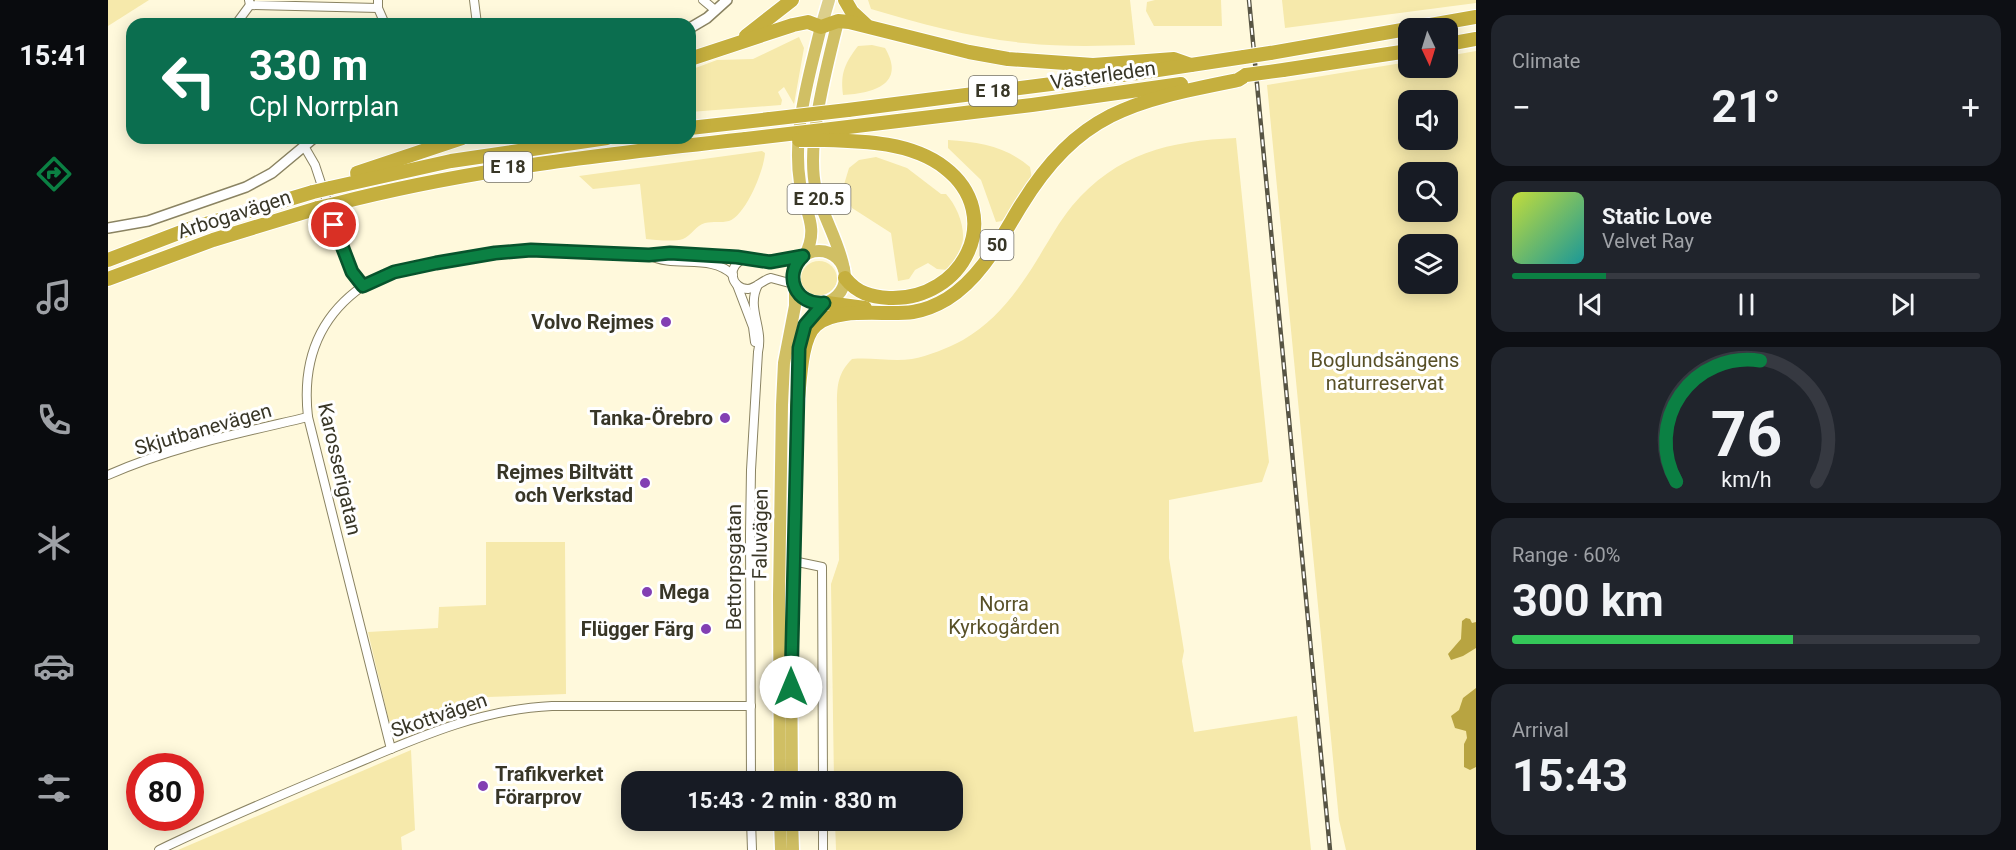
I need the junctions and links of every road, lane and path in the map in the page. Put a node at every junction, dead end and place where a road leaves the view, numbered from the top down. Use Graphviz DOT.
graph roads {
  1 [pos="474,0"];
  2 [pos="703,0"];
  3 [pos="727,0"];
  4 [pos="792,0"];
  5 [pos="829,0"];
  6 [pos="845,0"];
  7 [pos="250,3"];
  8 [pos="378,4"];
  9 [pos="716,10"];
  10 [pos="1476,17"];
  11 [pos="241,18"];
  12 [pos="476,18"];
  13 [pos="838,21"];
  14 [pos="696,24"];
  15 [pos="821,27"];
  16 [pos="868,27"];
  17 [pos="1476,39"];
  18 [pos="1458,42"];
  19 [pos="742,43"];
  20 [pos="1398,53"];
  21 [pos="830,55"];
  22 [pos="696,57"];
  23 [pos="1138,67"];
  24 [pos="1142,95"];
  25 [pos="809,114"];
  26 [pos="696,127"];
  27 [pos="802,132"];
  28 [pos="823,135"];
  29 [pos="746,139"];
  30 [pos="306,144"];
  31 [pos="444,144"];
  32 [pos="566,144"];
  33 [pos="304,146"];
  34 [pos="330,188"];
  35 [pos="108,228"];
  36 [pos="649,255"];
  37 [pos="804,255"];
  38 [pos="747,259"];
  39 [pos="108,260"];
  40 [pos="845,274"];
  41 [pos="733,275"];
  42 [pos="108,279"];
  43 [pos="737,285"];
  44 [pos="758,285"];
  45 [pos="363,286"];
  46 [pos="794,286"];
  47 [pos="825,303"];
  48 [pos="888,313"];
  49 [pos="758,352"];
  50 [pos="797,407"];
  51 [pos="308,417"];
  52 [pos="108,475"];
  53 [pos="793,561"];
  54 [pos="751,706"];
  55 [pos="785,707"];
  56 [pos="785,722"];
  57 [pos="391,749"];
  58 [pos="751,771"];
  59 [pos="781,771"];
  60 [pos="791,771"];
  61 [pos="823,771"];
  62 [pos="752,831"];
  63 [pos="780,831"];
  64 [pos="792,831"];
  65 [pos="823,831"];
  66 [pos="159,850"];
  67 [pos="752,850"];
  68 [pos="781,850"];
  69 [pos="793,850"];
  70 [pos="823,850"];
  1 -- 12 [label="street"];
  2 -- 9 [label="street"];
  3 -- 9 [label="street"];
  4 -- 19 [label="highway"];
  5 -- 15 [label="main road, E 20.5"];
  6 -- 13 [label="main road, E 20.5"];
  6 -- 16 [label="highway"];
  7 -- 8 [label="street"];
  7 -- 11 [label="street"];
  9 -- 14 [label="street"];
  10 -- 23 [label="highway, Västerleden / E 18, bridge"];
  13 -- 15 [label="highway"];
  13 -- 16 [label="highway, Västerleden"];
  13 -- 21 [label="highway, E 20.5"];
  15 -- 19 [label="highway"];
  15 -- 21 [label="highway"];
  15 -- 25 [label="highway, E 20.5"];
  16 -- 23 [label="highway, Västerleden"];
  17 -- 18 [label="highway"];
  19 -- 22 [label="highway"];
  20 -- 24 [label="highway, Västerleden / E 18, bridge"];
  21 -- 25 [label="highway, E 20.5"];
  23 -- 25 [label="highway, Västerleden / E 18, bridge"];
  24 -- 28 [label="highway, Västerleden / E 18"];
  24 -- 48 [label="highway, 50"];
  25 -- 26 [label="highway, E 18, bridge"];
  25 -- 37 [label="highway, E 20.5"];
  25 -- 40 [label="highway, E 20.5"];
  27 -- 28 [label="highway, Västerleden / E 18, bridge"];
  27 -- 29 [label="highway, Arbogavägen / E 18, bridge"];
  28 -- 29 [label="highway, E 18, bridge"];
  28 -- 40 [label="highway, E 18"];
  29 -- 42 [label="highway, Arbogavägen / E 18, bridge"];
  30 -- 33 [label="street"];
  31 -- 34 [label="highway, E 18"];
  32 -- 34 [label="highway, Arbogavägen / E 18"];
  33 -- 35 [label="street"];
  33 -- 45 [label="street"];
  34 -- 39 [label="highway, Arbogavägen / E 18, bridge"];
  36 -- 38 [label="street, Karosserigatan"];
  36 -- 41 [label="street, Karosserigatan"];
  36 -- 45 [label="street, Karosserigatan"];
  37 -- 38 [label="street, Karosserigatan"];
  37 -- 40 [label="highway, E 18"];
  37 -- 46 [label="highway, E 20.5"];
  38 -- 41 [label="street"];
  40 -- 47 [label="highway"];
  41 -- 43 [label="street"];
  43 -- 44 [label="street"];
  43 -- 49 [label="street, Bettorpsgatan"];
  44 -- 46 [label="street"];
  44 -- 49 [label="street, Bettorpsgatan"];
  45 -- 51 [label="street, Karosserigatan"];
  46 -- 47 [label="highway, 50"];
  46 -- 55 [label="highway, Faluvägen / 50"];
  47 -- 48 [label="highway, 50"];
  47 -- 50 [label="highway, Faluvägen"];
  48 -- 50 [label="highway, 50"];
  49 -- 54 [label="street, Bettorpsgatan"];
  50 -- 53 [label="highway, Faluvägen / 50"];
  51 -- 52 [label="street, Skjutbanevägen"];
  51 -- 57 [label="street, Karosserigatan"];
  53 -- 55 [label="highway, Faluvägen / 50"];
  53 -- 61 [label="street"];
  54 -- 57 [label="street, Skottvägen"];
  54 -- 58 [label="street, Bettorpsgatan"];
  55 -- 56 [label="highway, Faluvägen / 50"];
  56 -- 59 [label="highway, Faluvägen / 50"];
  56 -- 60 [label="highway, Faluvägen / 50"];
  57 -- 66 [label="street, Skottvägen"];
  62 -- 67 [label="street"];
  63 -- 68 [label="highway"];
  64 -- 69 [label="highway"];
  65 -- 70 [label="street"];
}
